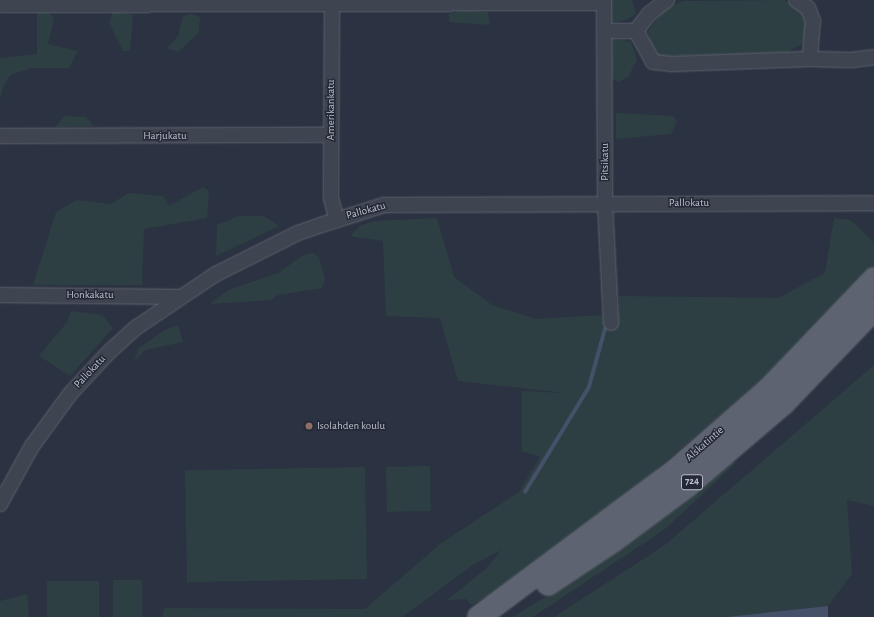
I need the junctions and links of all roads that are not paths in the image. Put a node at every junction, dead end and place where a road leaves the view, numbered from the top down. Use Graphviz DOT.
graph roads {
  1 [pos="667,0"];
  2 [pos="796,0"];
  3 [pos="604,1"];
  4 [pos="332,2"];
  5 [pos="0,5"];
  6 [pos="636,31"];
  7 [pos="604,32"];
  8 [pos="874,57"];
  9 [pos="810,59"];
  10 [pos="331,135"];
  11 [pos="0,136"];
  12 [pos="605,203"];
  13 [pos="874,203"];
  14 [pos="337,220"];
  15 [pos="874,279"];
  16 [pos="0,295"];
  17 [pos="179,297"];
  18 [pos="874,309"];
  19 [pos="611,323"];
  20 [pos="0,504"];
  21 [pos="479,617"];
  22 [pos="482,617"];
  1 -- 6 [label="street"];
  2 -- 9 [label="street"];
  3 -- 4 [label="street"];
  3 -- 7 [label="street, Pitsikatu"];
  4 -- 5 [label="street"];
  4 -- 10 [label="street, Amerikankatu"];
  6 -- 7 [label="street"];
  6 -- 9 [label="street"];
  7 -- 12 [label="street, Pitsikatu"];
  8 -- 9 [label="street"];
  10 -- 11 [label="street, Harjukatu"];
  10 -- 14 [label="street, Amerikankatu"];
  12 -- 13 [label="street, Pallokatu"];
  12 -- 14 [label="street, Pallokatu"];
  12 -- 19 [label="street, Pitsikatu"];
  14 -- 17 [label="street, Pallokatu"];
  15 -- 21 [label="main road, Alskatintie / 724"];
  16 -- 17 [label="street, Honkakatu"];
  17 -- 20 [label="street, Pallokatu"];
  18 -- 22 [label="main road, Alskatintie / 724"];
}
